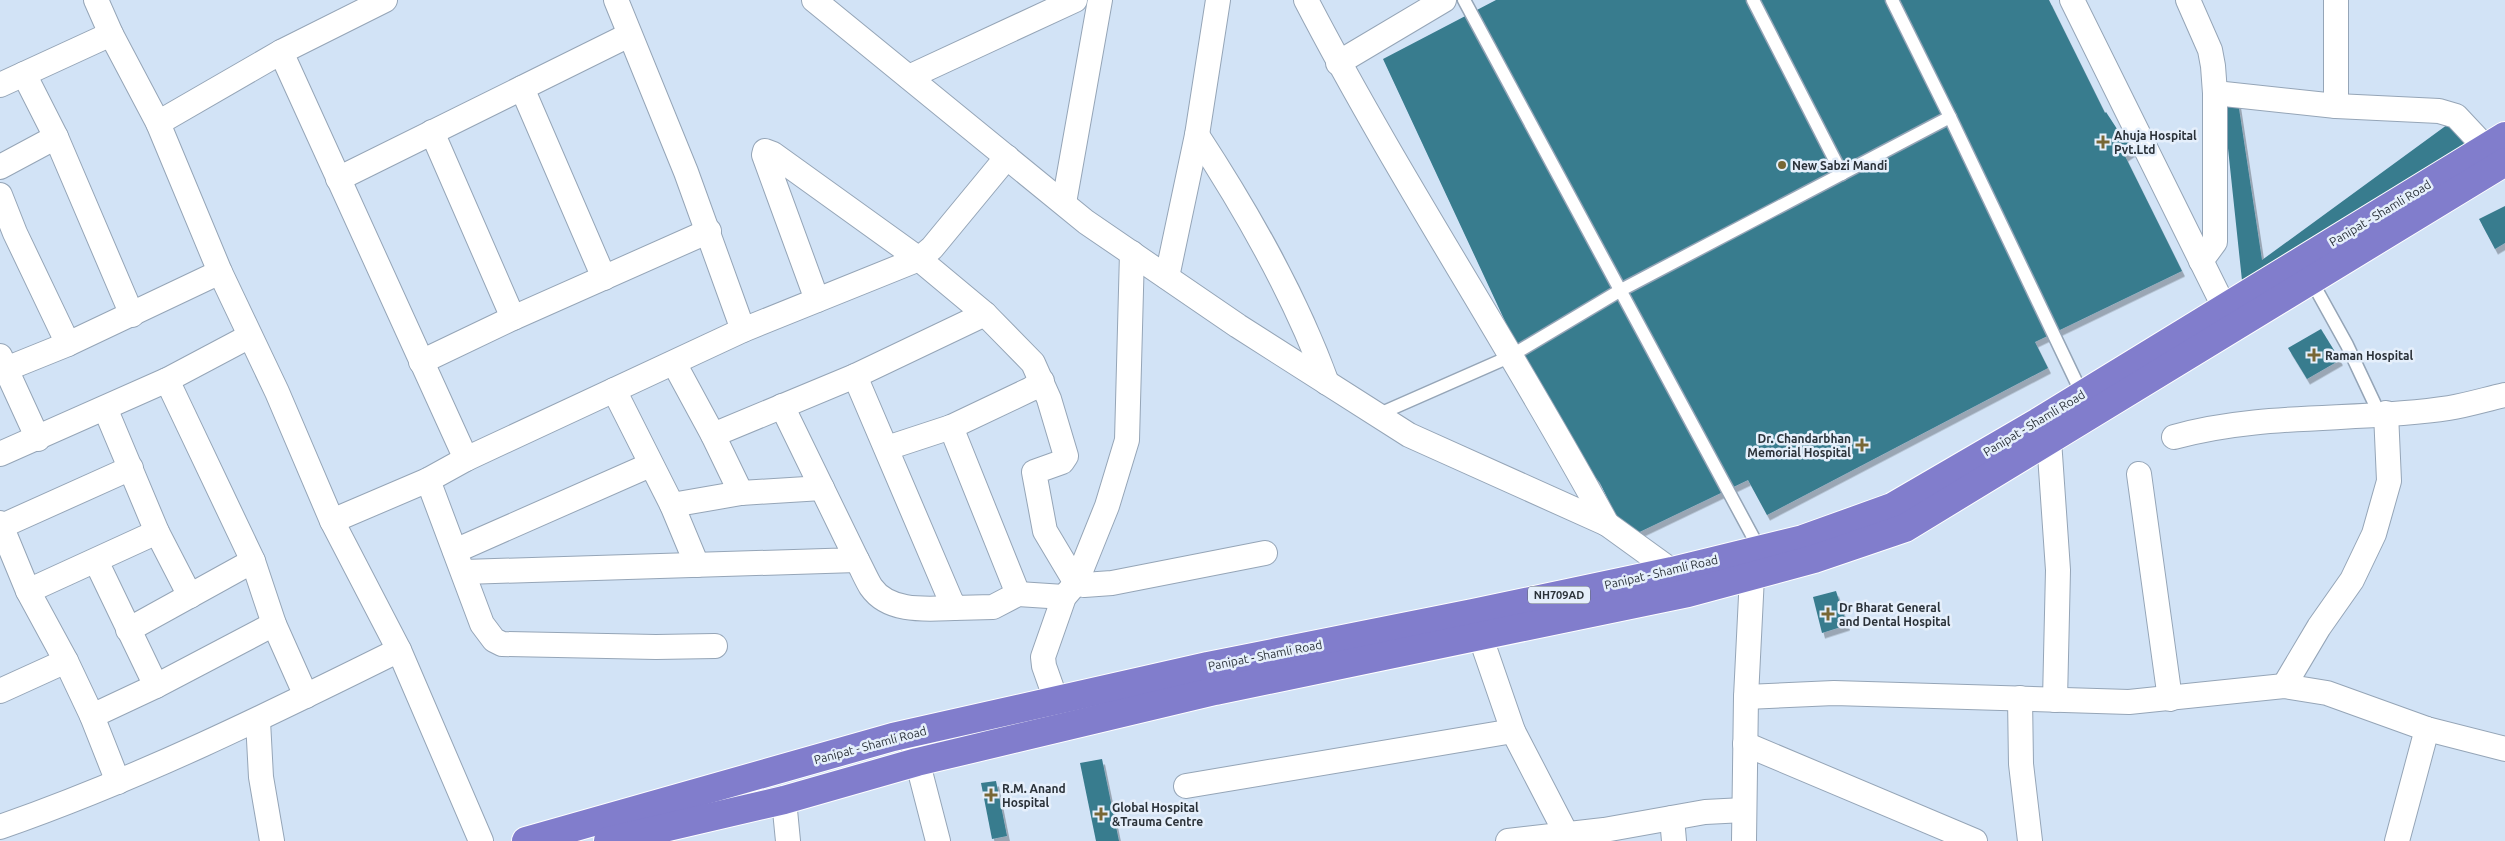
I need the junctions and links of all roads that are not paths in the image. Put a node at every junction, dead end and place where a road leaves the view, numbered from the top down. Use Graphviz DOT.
graph roads {
  1 [pos="96,0"];
  2 [pos="385,0"];
  3 [pos="616,0"];
  4 [pos="814,0"];
  5 [pos="1075,0"];
  6 [pos="1100,0"];
  7 [pos="1218,0"];
  8 [pos="1306,0"];
  9 [pos="1444,0"];
  10 [pos="1464,0"];
  11 [pos="1753,0"];
  12 [pos="1892,0"];
  13 [pos="2072,0"];
  14 [pos="2188,0"];
  15 [pos="2336,0"];
  16 [pos="111,34"];
  17 [pos="629,35"];
  18 [pos="282,52"];
  19 [pos="1338,62"];
  20 [pos="24,74"];
  21 [pos="908,77"];
  22 [pos="0,85"];
  23 [pos="522,88"];
  24 [pos="2215,93"];
  25 [pos="2336,106"];
  26 [pos="1950,117"];
  27 [pos="158,123"];
  28 [pos="432,132"];
  29 [pos="1197,135"];
  30 [pos="56,137"];
  31 [pos="2499,148"];
  32 [pos="1007,157"];
  33 [pos="0,167"];
  34 [pos="1842,174"];
  35 [pos="338,179"];
  36 [pos="0,195"];
  37 [pos="1064,203"];
  38 [pos="708,231"];
  39 [pos="8,236"];
  40 [pos="1132,253"];
  41 [pos="919,259"];
  42 [pos="2201,261"];
  43 [pos="220,272"];
  44 [pos="1167,277"];
  45 [pos="604,278"];
  46 [pos="2311,280"];
  47 [pos="1620,290"];
  48 [pos="818,300"];
  49 [pos="985,314"];
  50 [pos="132,315"];
  51 [pos="2229,317"];
  52 [pos="513,318"];
  53 [pos="743,330"];
  54 [pos="250,336"];
  55 [pos="68,344"];
  56 [pos="1509,356"];
  57 [pos="421,362"];
  58 [pos="3,363"];
  59 [pos="674,363"];
  60 [pos="855,376"];
  61 [pos="167,380"];
  62 [pos="1042,381"];
  63 [pos="1327,383"];
  64 [pos="614,390"];
  65 [pos="2505,395"];
  66 [pos="2086,404"];
  67 [pos="782,406"];
  68 [pos="105,408"];
  69 [pos="2383,413"];
  70 [pos="1377,415"];
  71 [pos="951,426"];
  72 [pos="2043,431"];
  73 [pos="714,435"];
  74 [pos="2174,437"];
  75 [pos="38,439"];
  76 [pos="888,448"];
  77 [pos="0,454"];
  78 [pos="466,459"];
  79 [pos="650,465"];
  80 [pos="131,468"];
  81 [pos="2138,474"];
  82 [pos="428,480"];
  83 [pos="822,488"];
  84 [pos="741,493"];
  85 [pos="672,505"];
  86 [pos="332,521"];
  87 [pos="1607,524"];
  88 [pos="1,525"];
  89 [pos="157,532"];
  90 [pos="1761,550"];
  91 [pos="1266,553"];
  92 [pos="857,560"];
  93 [pos="96,561"];
  94 [pos="253,561"];
  95 [pos="459,562"];
  96 [pos="697,565"];
  97 [pos="1672,571"];
  98 [pos="1752,576"];
  99 [pos="1070,590"];
  100 [pos="28,591"];
  101 [pos="1018,594"];
  102 [pos="1688,594"];
  103 [pos="190,596"];
  104 [pos="954,608"];
  105 [pos="274,624"];
  106 [pos="1476,626"];
  107 [pos="128,630"];
  108 [pos="715,646"];
  109 [pos="399,650"];
  110 [pos="66,660"];
  111 [pos="156,686"];
  112 [pos="2284,686"];
  113 [pos="0,691"];
  114 [pos="306,696"];
  115 [pos="1746,697"];
  116 [pos="2020,698"];
  117 [pos="2170,699"];
  118 [pos="1056,700"];
  119 [pos="2055,700"];
  120 [pos="92,716"];
  121 [pos="258,721"];
  122 [pos="2427,729"];
  123 [pos="1512,731"];
  124 [pos="910,733"];
  125 [pos="1745,744"];
  126 [pos="2505,749"];
  127 [pos="917,762"];
  128 [pos="118,782"];
  129 [pos="1186,786"];
  130 [pos="784,800"];
  131 [pos="1744,810"];
  132 [pos="0,827"];
  133 [pos="1673,830"];
  134 [pos="1568,838"];
  135 [pos="272,841"];
  136 [pos="481,841"];
  137 [pos="526,841"];
  138 [pos="608,841"];
  139 [pos="788,841"];
  140 [pos="938,841"];
  141 [pos="1508,841"];
  142 [pos="1744,841"];
  143 [pos="1976,841"];
  144 [pos="2030,841"];
  145 [pos="2397,841"];
  1 -- 16 [label="street"];
  2 -- 18 [label="street"];
  3 -- 17 [label="street"];
  4 -- 21 [label="street"];
  5 -- 21 [label="street"];
  6 -- 37 [label="street"];
  7 -- 29 [label="street"];
  8 -- 19 [label="street"];
  9 -- 19 [label="street"];
  10 -- 47 [label="lane"];
  11 -- 34 [label="lane"];
  12 -- 26 [label="lane"];
  13 -- 42 [label="street"];
  14 -- 24 [label="street"];
  15 -- 25 [label="street"];
  16 -- 20 [label="street"];
  16 -- 27 [label="street"];
  17 -- 23 [label="street"];
  17 -- 38 [label="street"];
  18 -- 27 [label="street"];
  18 -- 35 [label="street"];
  19 -- 56 [label="street"];
  20 -- 22 [label="street"];
  20 -- 30 [label="street"];
  21 -- 32 [label="street"];
  23 -- 28 [label="street"];
  23 -- 45 [label="street"];
  24 -- 25 [label="street"];
  24 -- 42 [label="street"];
  25 -- 31 [label="street"];
  26 -- 34 [label="lane"];
  26 -- 66 [label="lane"];
  27 -- 43 [label="street"];
  28 -- 35 [label="street"];
  28 -- 52 [label="street"];
  29 -- 44 [label="street"];
  29 -- 63 [label="street"];
  30 -- 33 [label="street"];
  30 -- 50 [label="street"];
  31 -- 46 [label="highway, Panipat - Shamli Road / NH709AD"];
  31 -- 51 [label="highway, Panipat - Shamli Road / NH709AD"];
  32 -- 37 [label="street"];
  32 -- 41 [label="street"];
  34 -- 47 [label="lane"];
  35 -- 57 [label="street"];
  36 -- 39 [label="street"];
  37 -- 40 [label="street"];
  38 -- 45 [label="street"];
  38 -- 53 [label="street"];
  39 -- 55 [label="street"];
  40 -- 44 [label="street"];
  40 -- 99 [label="street"];
  41 -- 48 [label="street"];
  41 -- 48 [label="street"];
  41 -- 49 [label="street"];
  42 -- 51 [label="street"];
  43 -- 50 [label="street"];
  43 -- 54 [label="street"];
  44 -- 63 [label="street"];
  45 -- 52 [label="street"];
  46 -- 51 [label="highway, Panipat - Shamli Road / NH709AD"];
  46 -- 69 [label="lane"];
  47 -- 56 [label="lane"];
  47 -- 90 [label="lane"];
  48 -- 53 [label="street"];
  49 -- 60 [label="street"];
  49 -- 62 [label="street"];
  50 -- 55 [label="street"];
  51 -- 66 [label="highway, Panipat - Shamli Road / NH709AD"];
  52 -- 57 [label="street"];
  53 -- 59 [label="street"];
  54 -- 61 [label="street"];
  54 -- 86 [label="street"];
  55 -- 58 [label="street"];
  56 -- 70 [label="lane"];
  56 -- 87 [label="street"];
  57 -- 78 [label="street"];
  58 -- 75 [label="street"];
  59 -- 64 [label="street"];
  59 -- 73 [label="street"];
  60 -- 67 [label="street"];
  60 -- 76 [label="street"];
  61 -- 68 [label="street"];
  61 -- 94 [label="street"];
  62 -- 71 [label="street"];
  62 -- 99 [label="street"];
  63 -- 70 [label="street"];
  64 -- 78 [label="street"];
  64 -- 79 [label="street"];
  65 -- 69 [label="street"];
  66 -- 72 [label="highway, Panipat - Shamli Road / NH709AD"];
  67 -- 73 [label="street"];
  67 -- 83 [label="street"];
  68 -- 75 [label="street"];
  68 -- 80 [label="street"];
  69 -- 74 [label="street"];
  69 -- 112 [label="street"];
  70 -- 87 [label="street"];
  71 -- 76 [label="street"];
  71 -- 101 [label="street"];
  72 -- 90 [label="highway, Panipat - Shamli Road / NH709AD"];
  72 -- 98 [label="highway, Panipat - Shamli Road / NH709AD"];
  72 -- 119 [label="street"];
  73 -- 84 [label="street"];
  75 -- 77 [label="street"];
  76 -- 104 [label="street"];
  78 -- 82 [label="street"];
  79 -- 85 [label="street"];
  79 -- 95 [label="street"];
  80 -- 88 [label="street"];
  80 -- 89 [label="street"];
  81 -- 117 [label="street"];
  82 -- 86 [label="street"];
  82 -- 95 [label="street"];
  83 -- 84 [label="street"];
  83 -- 92 [label="street"];
  84 -- 85 [label="street"];
  85 -- 96 [label="street"];
  86 -- 109 [label="street"];
  87 -- 97 [label="street"];
  88 -- 100 [label="street"];
  89 -- 93 [label="street"];
  89 -- 103 [label="street"];
  90 -- 97 [label="highway, Panipat - Shamli Road / NH709AD"];
  90 -- 98 [label="lane"];
  91 -- 99 [label="street"];
  92 -- 96 [label="street"];
  92 -- 104 [label="street"];
  93 -- 100 [label="street"];
  93 -- 107 [label="street"];
  94 -- 103 [label="street"];
  94 -- 105 [label="street"];
  95 -- 96 [label="street"];
  95 -- 108 [label="street"];
  97 -- 102 [label="street"];
  97 -- 106 [label="highway, Panipat - Shamli Road / NH709AD"];
  98 -- 102 [label="highway, Panipat - Shamli Road / NH709AD"];
  98 -- 115 [label="street"];
  99 -- 101 [label="street"];
  99 -- 118 [label="street"];
  100 -- 110 [label="street"];
  101 -- 104 [label="street"];
  102 -- 106 [label="highway, Panipat - Shamli Road / NH709AD"];
  103 -- 107 [label="street"];
  105 -- 111 [label="street"];
  105 -- 114 [label="street"];
  106 -- 118 [label="highway, Panipat - Shamli Road / NH709AD"];
  106 -- 123 [label="street"];
  106 -- 127 [label="highway, Panipat - Shamli Road / NH709AD"];
  107 -- 111 [label="street"];
  109 -- 114 [label="street"];
  109 -- 136 [label="street"];
  110 -- 113 [label="street"];
  110 -- 120 [label="street"];
  111 -- 120 [label="street"];
  112 -- 117 [label="street"];
  112 -- 122 [label="street"];
  114 -- 121 [label="street"];
  115 -- 116 [label="street"];
  115 -- 125 [label="street"];
  116 -- 119 [label="street"];
  116 -- 144 [label="street"];
  117 -- 119 [label="street"];
  118 -- 124 [label="highway, Panipat - Shamli Road / NH709AD"];
  120 -- 128 [label="street"];
  121 -- 128 [label="street"];
  121 -- 135 [label="street"];
  122 -- 126 [label="street"];
  122 -- 145 [label="street"];
  123 -- 129 [label="street"];
  123 -- 134 [label="street"];
  124 -- 127 [label="street"];
  124 -- 137 [label="highway, Panipat - Shamli Road / NH709AD"];
  125 -- 131 [label="street"];
  125 -- 143 [label="street"];
  127 -- 130 [label="highway, Panipat - Shamli Road / NH709AD"];
  127 -- 140 [label="street"];
  128 -- 132 [label="street"];
  130 -- 138 [label="highway, Panipat - Shamli Road / NH709AD"];
  130 -- 139 [label="street"];
  131 -- 133 [label="street"];
  131 -- 142 [label="street"];
  133 -- 134 [label="street"];
  134 -- 141 [label="street"];
}
